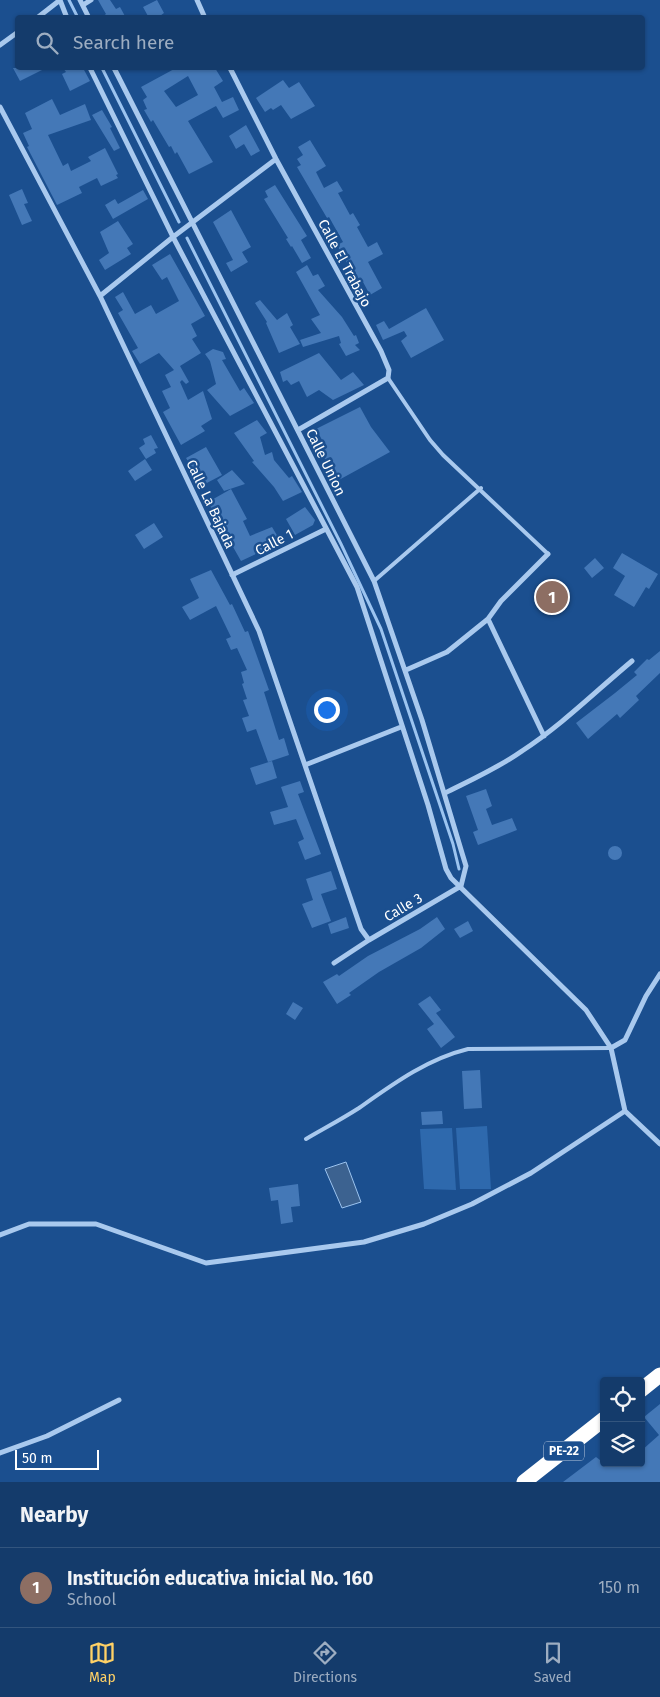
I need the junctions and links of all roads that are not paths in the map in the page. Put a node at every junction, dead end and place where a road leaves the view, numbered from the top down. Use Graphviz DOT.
graph roads {
  1 [pos="60,0"];
  2 [pos="91,0"];
  3 [pos="197,0"];
  4 [pos="82,2"];
  5 [pos="41,15"];
  6 [pos="66,15"];
  7 [pos="88,15"];
  8 [pos="204,15"];
  9 [pos="15,34"];
  10 [pos="0,45"];
  11 [pos="91,70"];
  12 [pos="115,70"];
  13 [pos="231,70"];
  14 [pos="0,107"];
  15 [pos="276,159"];
  16 [pos="192,224"];
  17 [pos="173,237"];
  18 [pos="100,296"];
  19 [pos="388,378"];
  20 [pos="298,430"];
  21 [pos="481,488"];
  22 [pos="326,529"];
  23 [pos="548,554"];
  24 [pos="232,575"];
  25 [pos="374,581"];
  26 [pos="488,619"];
  27 [pos="632,661"];
  28 [pos="406,670"];
  29 [pos="401,727"];
  30 [pos="544,736"];
  31 [pos="305,765"];
  32 [pos="445,793"];
  33 [pos="460,886"];
  34 [pos="369,940"];
  35 [pos="334,963"];
  36 [pos="660,974"];
  37 [pos="611,1048"];
  38 [pos="625,1111"];
  39 [pos="306,1140"];
  40 [pos="660,1144"];
  41 [pos="0,1235"];
  42 [pos="660,1375"];
  43 [pos="645,1387"];
  44 [pos="119,1400"];
  45 [pos="600,1422"];
  46 [pos="0,1453"];
  47 [pos="524,1482"];
  1 -- 5 [label="street"];
  1 -- 6 [label="street"];
  2 -- 4 [label="street"];
  3 -- 8 [label="street"];
  4 -- 7 [label="street"];
  9 -- 10 [label="street"];
  11 -- 17 [label="street"];
  12 -- 16 [label="street, Calle Union"];
  13 -- 15 [label="street, Calle El Trabajo"];
  14 -- 18 [label="street, Calle La Bajada"];
  15 -- 16 [label="street"];
  15 -- 19 [label="street, Calle El Trabajo"];
  16 -- 17 [label="street"];
  16 -- 20 [label="street, Calle Union"];
  17 -- 18 [label="street"];
  17 -- 22 [label="street"];
  18 -- 24 [label="street, Calle La Bajada"];
  19 -- 20 [label="street"];
  19 -- 21 [label="lane"];
  20 -- 25 [label="street, Calle Union"];
  21 -- 23 [label="lane"];
  21 -- 25 [label="lane"];
  22 -- 24 [label="street, Calle 1"];
  22 -- 29 [label="street"];
  23 -- 26 [label="street"];
  24 -- 31 [label="street, Calle La Bajada"];
  25 -- 28 [label="street, Calle Union"];
  26 -- 28 [label="street"];
  26 -- 30 [label="street"];
  27 -- 30 [label="street"];
  28 -- 32 [label="street, Calle Union"];
  29 -- 31 [label="street"];
  29 -- 33 [label="street"];
  30 -- 32 [label="street"];
  31 -- 34 [label="street, Calle La Bajada"];
  32 -- 33 [label="street, Calle Union"];
  33 -- 34 [label="street, Calle 3"];
  33 -- 37 [label="street"];
  34 -- 35 [label="street, Calle 3"];
  36 -- 37 [label="street"];
  37 -- 38 [label="street"];
  37 -- 39 [label="lane"];
  38 -- 40 [label="street"];
  38 -- 41 [label="street"];
  42 -- 43 [label="highway"];
  44 -- 46 [label="street"];
  45 -- 47 [label="highway, PE-22"];
}
